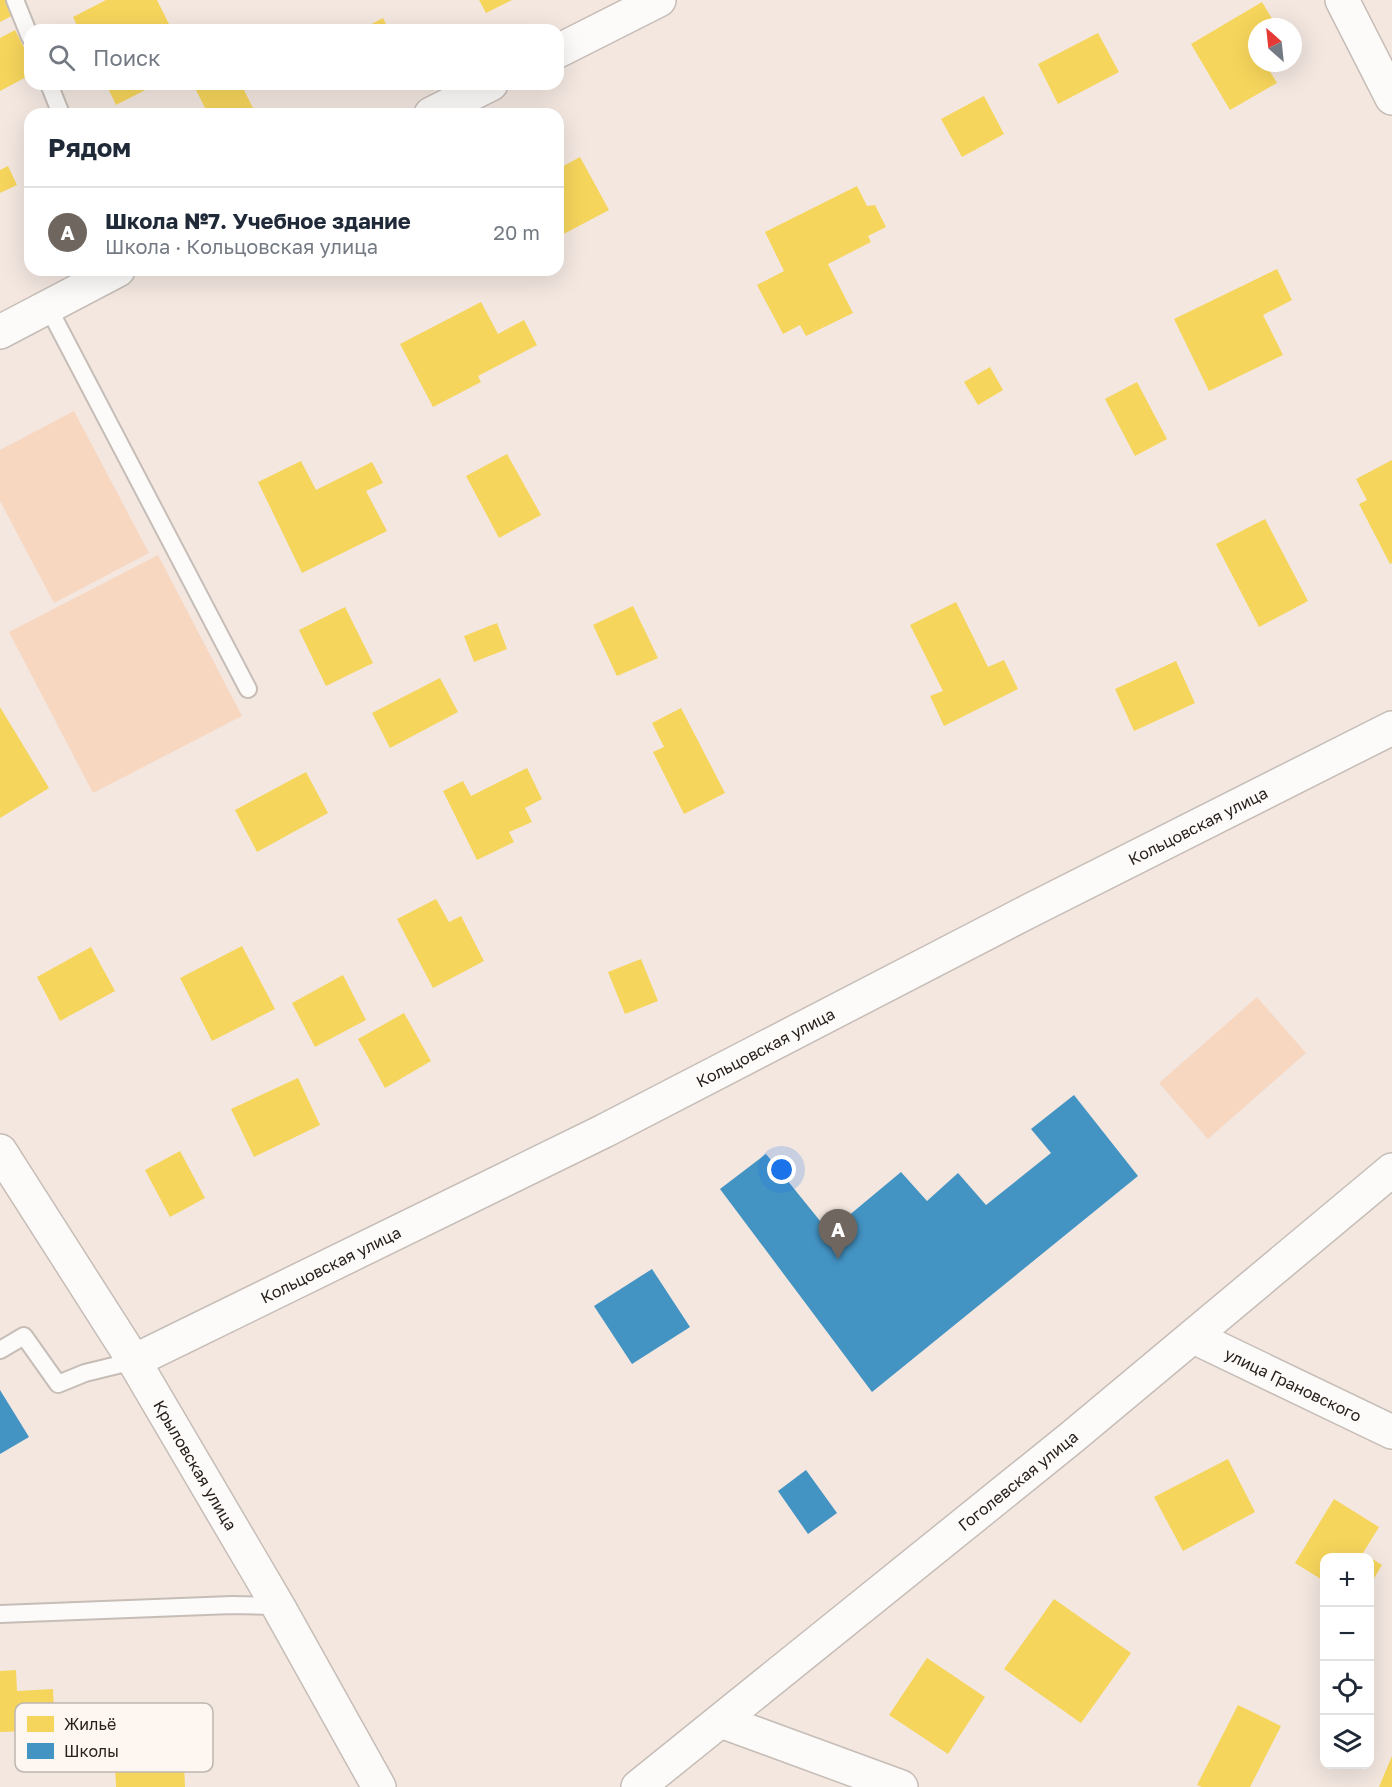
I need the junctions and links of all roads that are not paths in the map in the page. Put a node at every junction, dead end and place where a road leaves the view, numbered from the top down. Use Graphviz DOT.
graph roads {
  1 [pos="15,0"];
  2 [pos="659,0"];
  3 [pos="1342,0"];
  4 [pos="25,24"];
  5 [pos="564,48"];
  6 [pos="51,90"];
  7 [pos="479,90"];
  8 [pos="1392,98"];
  9 [pos="59,108"];
  10 [pos="442,108"];
  11 [pos="107,276"];
  12 [pos="48,307"];
  13 [pos="0,332"];
  14 [pos="248,689"];
  15 [pos="1392,728"];
  16 [pos="0,1151"];
  17 [pos="1392,1170"];
  18 [pos="1194,1337"];
  19 [pos="0,1350"];
  20 [pos="134,1360"];
  21 [pos="1392,1432"];
  22 [pos="278,1606"];
  23 [pos="0,1614"];
  24 [pos="722,1721"];
  25 [pos="379,1787"];
  26 [pos="638,1787"];
  27 [pos="901,1787"];
  1 -- 4 [label="lane"];
  2 -- 5 [label="street"];
  3 -- 8 [label="street"];
  6 -- 9 [label="lane"];
  7 -- 10 [label="street"];
  11 -- 12 [label="street"];
  12 -- 13 [label="street"];
  12 -- 14 [label="lane"];
  15 -- 20 [label="street, Кольцовская улица"];
  16 -- 20 [label="street, Крыловская улица"];
  17 -- 18 [label="street, Гоголевская улица"];
  18 -- 21 [label="street, улица Грановского"];
  18 -- 24 [label="street, Гоголевская улица"];
  19 -- 20 [label="lane"];
  20 -- 22 [label="street, Крыловская улица"];
  22 -- 23 [label="lane"];
  22 -- 25 [label="street, Крыловская улица"];
  24 -- 26 [label="street, Гоголевская улица"];
  24 -- 27 [label="street"];
}
